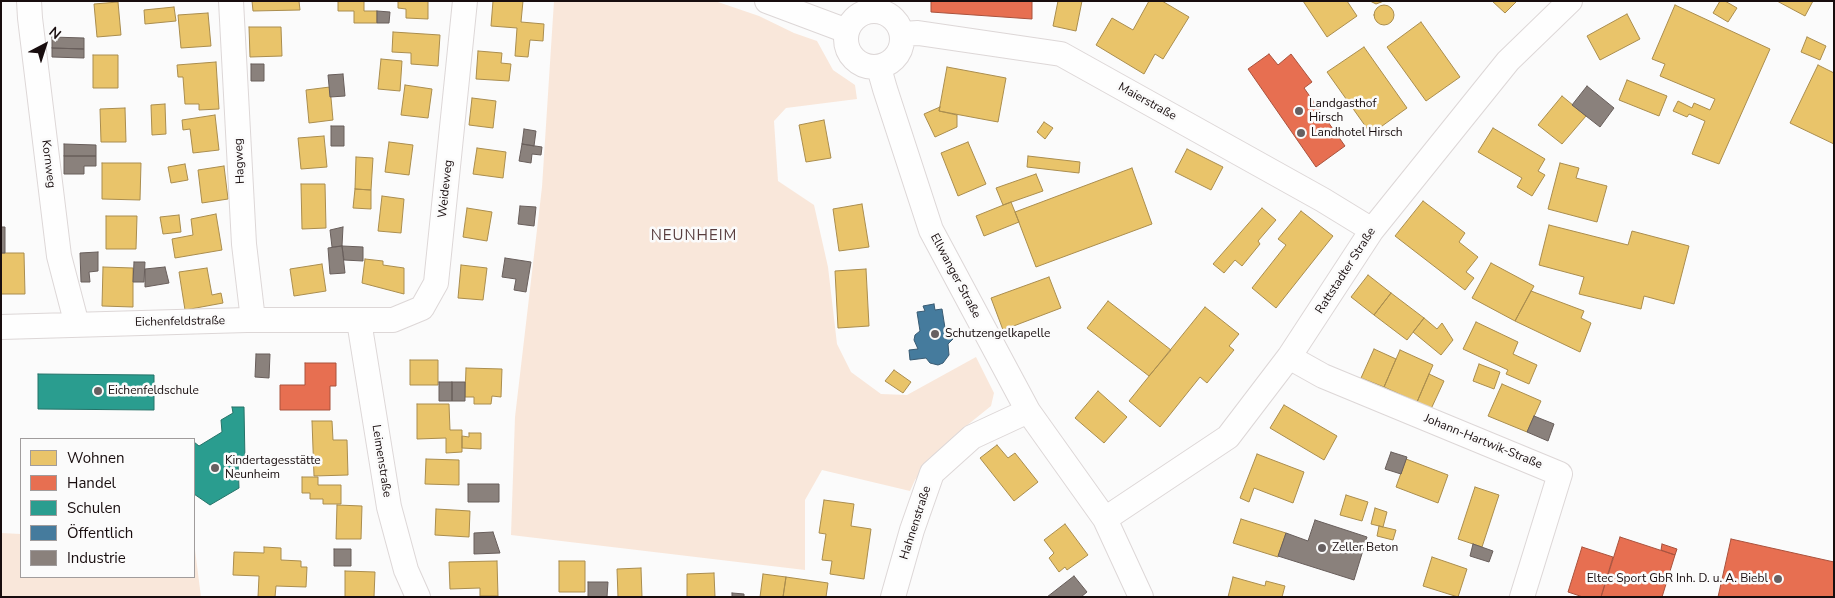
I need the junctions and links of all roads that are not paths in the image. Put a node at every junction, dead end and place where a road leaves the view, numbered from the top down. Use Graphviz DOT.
graph roads {
  1 [pos="29,1"];
  2 [pos="231,1"];
  3 [pos="465,1"];
  4 [pos="767,1"];
  5 [pos="1570,1"];
  6 [pos="869,6"];
  7 [pos="847,31"];
  8 [pos="902,34"];
  9 [pos="879,68"];
  10 [pos="1372,230"];
  11 [pos="253,320"];
  12 [pos="359,321"];
  13 [pos="77,324"];
  14 [pos="1,326"];
  15 [pos="1289,357"];
  16 [pos="1028,411"];
  17 [pos="1105,519"];
  18 [pos="418,597"];
  19 [pos="892,597"];
  20 [pos="1141,597"];
  21 [pos="1522,597"];
  1 -- 13 [label="street, Kornweg"];
  2 -- 11 [label="street, Hagweg"];
  3 -- 12 [label="street, Weideweg"];
  4 -- 7 [label="street"];
  5 -- 10 [label="street, Rattstadter Straße"];
  6 -- 7 [label="street"];
  6 -- 8 [label="street"];
  7 -- 9 [label="street"];
  8 -- 9 [label="street"];
  8 -- 10 [label="street, Maierstraße"];
  9 -- 16 [label="street, Ellwanger Straße"];
  10 -- 15 [label="street, Rattstadter Straße"];
  11 -- 12 [label="street, Eichenfeldstraße"];
  11 -- 13 [label="street, Eichenfeldstraße"];
  12 -- 18 [label="street, Leimenstraße"];
  13 -- 14 [label="street, Eichenfeldstraße"];
  15 -- 17 [label="street, Rattstadter Straße"];
  15 -- 21 [label="street, Johann-Hartwik-Straße"];
  16 -- 17 [label="street, Ellwanger Straße"];
  16 -- 19 [label="street, Hahnenstraße"];
  17 -- 20 [label="street, Ellwanger Straße"];
}
